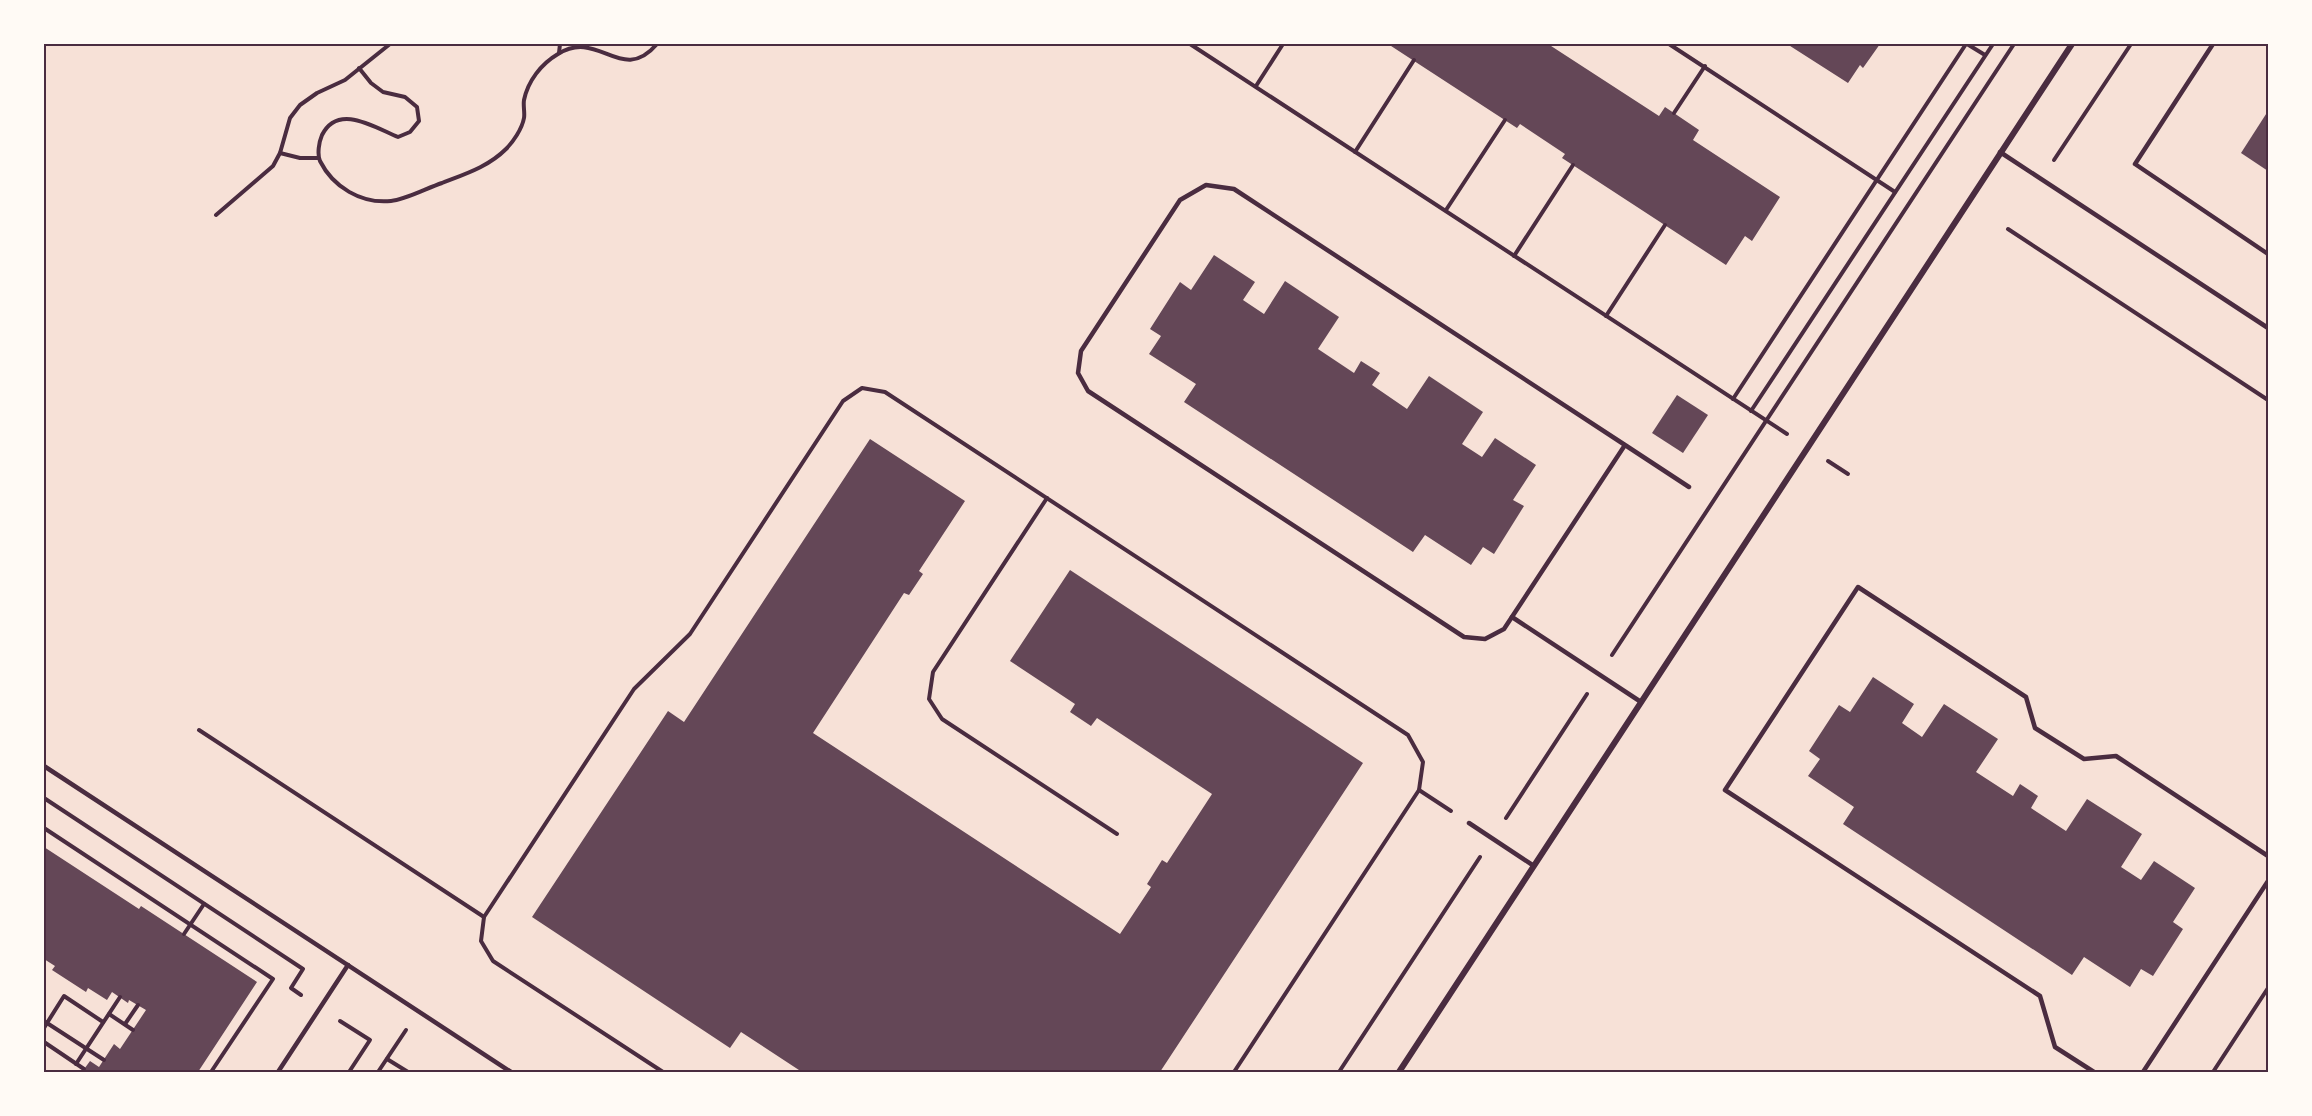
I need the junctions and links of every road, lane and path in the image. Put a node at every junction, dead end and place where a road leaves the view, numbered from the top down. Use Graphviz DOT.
graph roads {
  1 [pos="390,44"];
  2 [pos="560,44"];
  3 [pos="657,44"];
  4 [pos="1190,44"];
  5 [pos="1283,44"];
  6 [pos="1669,44"];
  7 [pos="1684,44"];
  8 [pos="1967,44"];
  9 [pos="1992,44"];
  10 [pos="2014,44"];
  11 [pos="2072,44"];
  12 [pos="2131,44"];
  13 [pos="2213,44"];
  14 [pos="1680,50"];
  15 [pos="560,53"];
  16 [pos="1985,55"];
  17 [pos="1414,60"];
  18 [pos="1705,66"];
  19 [pos="359,68"];
  20 [pos="1256,86"];
  21 [pos="1674,113"];
  22 [pos="1505,120"];
  23 [pos="1355,152"];
  24 [pos="2000,152"];
  25 [pos="280,153"];
  26 [pos="318,158"];
  27 [pos="1573,165"];
  28 [pos="1877,180"];
  29 [pos="2040,180"];
  30 [pos="1896,192"];
  31 [pos="1446,210"];
  32 [pos="216,215"];
  33 [pos="1665,225"];
  34 [pos="2008,229"];
  35 [pos="2268,254"];
  36 [pos="1514,256"];
  37 [pos="1606,316"];
  38 [pos="2268,328"];
  39 [pos="1733,399"];
  40 [pos="2268,400"];
  41 [pos="1751,411"];
  42 [pos="1766,421"];
  43 [pos="1788,435"];
  44 [pos="1625,445"];
  45 [pos="1825,459"];
  46 [pos="1848,474"];
  47 [pos="1689,487"];
  48 [pos="1047,498"];
  49 [pos="1512,617"];
  50 [pos="1600,675"];
  51 [pos="1641,702"];
  52 [pos="199,730"];
  53 [pos="44,766"];
  54 [pos="1419,790"];
  55 [pos="44,798"];
  56 [pos="1469,823"];
  57 [pos="44,828"];
  58 [pos="1117,834"];
  59 [pos="1492,838"];
  60 [pos="2268,856"];
  61 [pos="1534,866"];
  62 [pos="2268,881"];
  63 [pos="204,904"];
  64 [pos="484,917"];
  65 [pos="190,925"];
  66 [pos="184,934"];
  67 [pos="348,965"];
  68 [pos="2268,988"];
  69 [pos="120,998"];
  70 [pos="138,1005"];
  71 [pos="320,1007"];
  72 [pos="418,1011"];
  73 [pos="109,1014"];
  74 [pos="45,1022"];
  75 [pos="103,1022"];
  76 [pos="125,1024"];
  77 [pos="44,1028"];
  78 [pos="133,1030"];
  79 [pos="44,1042"];
  80 [pos="86,1049"];
  81 [pos="387,1059"];
  82 [pos="104,1060"];
  83 [pos="76,1064"];
  84 [pos="84,1070"];
  85 [pos="211,1072"];
  86 [pos="278,1072"];
  87 [pos="349,1072"];
  88 [pos="378,1072"];
  89 [pos="408,1072"];
  90 [pos="511,1072"];
  91 [pos="663,1072"];
  92 [pos="1234,1072"];
  93 [pos="1339,1072"];
  94 [pos="1399,1072"];
  95 [pos="2094,1072"];
  96 [pos="2143,1072"];
  97 [pos="2213,1072"];
  1 -- 19 [label="path"];
  2 -- 15 [label="path"];
  3 -- 15 [label="path"];
  4 -- 20 [label="path"];
  5 -- 20 [label="path"];
  6 -- 14 [label="path"];
  7 -- 14 [label="path"];
  8 -- 16 [label="path"];
  8 -- 28 [label="path"];
  9 -- 16 [label="path"];
  10 -- 42 [label="path"];
  11 -- 24 [label="street"];
  12 -- 29 [label="path"];
  13 -- 35 [label="lane"];
  14 -- 18 [label="path"];
  15 -- 26 [label="path"];
  16 -- 30 [label="path"];
  17 -- 23 [label="path"];
  18 -- 21 [label="path"];
  18 -- 28 [label="path"];
  19 -- 25 [label="path"];
  19 -- 26 [label="path"];
  20 -- 23 [label="path"];
  22 -- 31 [label="path"];
  23 -- 31 [label="path"];
  24 -- 29 [label="lane"];
  24 -- 51 [label="street"];
  25 -- 26 [label="path"];
  25 -- 32 [label="path"];
  27 -- 36 [label="path"];
  28 -- 30 [label="path"];
  28 -- 39 [label="path"];
  29 -- 38 [label="lane"];
  30 -- 41 [label="path"];
  31 -- 36 [label="path"];
  33 -- 37 [label="path"];
  34 -- 40 [label="path"];
  36 -- 37 [label="path"];
  37 -- 39 [label="path"];
  39 -- 41 [label="path"];
  41 -- 42 [label="path"];
  42 -- 43 [label="path"];
  42 -- 50 [label="path"];
  44 -- 47 [label="lane"];
  44 -- 49 [label="lane"];
  44 -- 49 [label="lane"];
  45 -- 46 [label="path"];
  48 -- 54 [label="path"];
  48 -- 58 [label="path"];
  48 -- 64 [label="path"];
  49 -- 50 [label="lane"];
  50 -- 51 [label="lane"];
  50 -- 59 [label="path"];
  51 -- 61 [label="street"];
  52 -- 64 [label="path"];
  53 -- 67 [label="lane"];
  54 -- 56 [label="path"];
  54 -- 92 [label="path"];
  55 -- 63 [label="path"];
  56 -- 59 [label="lane"];
  57 -- 65 [label="path"];
  59 -- 61 [label="lane"];
  59 -- 93 [label="path"];
  60 -- 95 [label="lane"];
  61 -- 94 [label="street"];
  62 -- 96 [label="lane"];
  63 -- 65 [label="path"];
  63 -- 71 [label="path"];
  64 -- 91 [label="path"];
  65 -- 66 [label="path"];
  65 -- 85 [label="path"];
  67 -- 71 [label="lane"];
  67 -- 72 [label="lane"];
  68 -- 97 [label="path"];
  69 -- 73 [label="path"];
  70 -- 76 [label="path"];
  71 -- 86 [label="lane"];
  71 -- 87 [label="path"];
  72 -- 81 [label="path"];
  72 -- 90 [label="lane"];
  73 -- 75 [label="path"];
  73 -- 76 [label="path"];
  74 -- 75 [label="path"];
  74 -- 77 [label="path"];
  74 -- 80 [label="path"];
  75 -- 80 [label="path"];
  76 -- 78 [label="path"];
  79 -- 83 [label="path"];
  80 -- 82 [label="path"];
  80 -- 83 [label="path"];
  81 -- 88 [label="path"];
  81 -- 89 [label="path"];
  83 -- 84 [label="path"];
}
